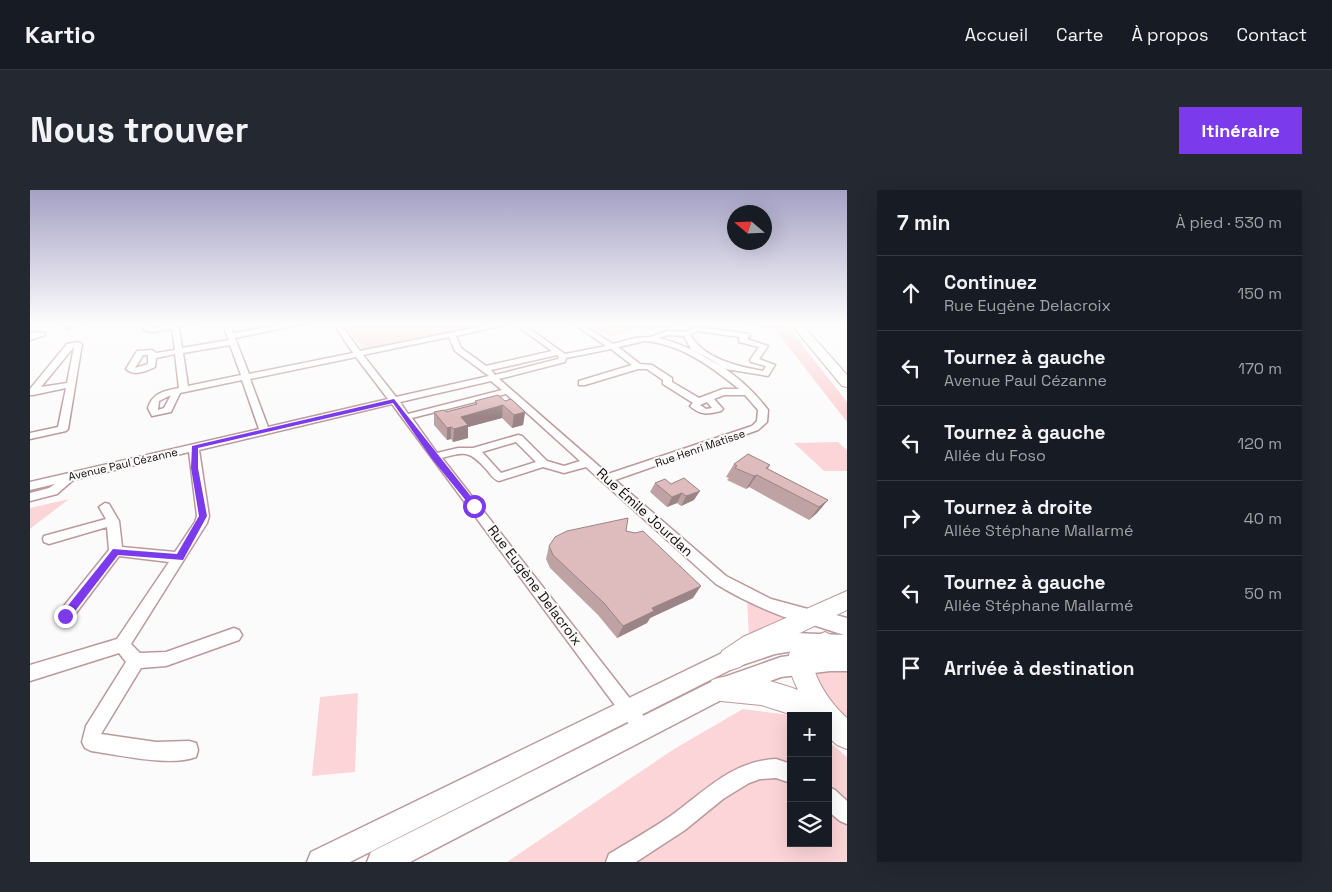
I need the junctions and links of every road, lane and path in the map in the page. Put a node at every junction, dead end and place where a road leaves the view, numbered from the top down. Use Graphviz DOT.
graph roads {
  1 [pos="63,354"];
  2 [pos="76,354"];
  3 [pos="163,354"];
  4 [pos="180,354"];
  5 [pos="238,354"];
  6 [pos="355,354"];
  7 [pos="357,354"];
  8 [pos="465,354"];
  9 [pos="559,354"];
  10 [pos="561,354"];
  11 [pos="622,354"];
  12 [pos="695,354"];
  13 [pos="704,354"];
  14 [pos="758,354"];
  15 [pos="822,354"];
  16 [pos="832,354"];
  17 [pos="152,356"];
  18 [pos="638,366"];
  19 [pos="485,369"];
  20 [pos="725,369"];
  21 [pos="847,371"];
  22 [pos="246,377"];
  23 [pos="494,378"];
  24 [pos="582,383"];
  25 [pos="847,383"];
  26 [pos="70,385"];
  27 [pos="509,391"];
  28 [pos="31,392"];
  29 [pos="748,392"];
  30 [pos="709,398"];
  31 [pos="394,401"];
  32 [pos="698,402"];
  33 [pos="406,416"];
  34 [pos="63,423"];
  35 [pos="30,429"];
  36 [pos="265,431"];
  37 [pos="30,436"];
  38 [pos="194,447"];
  39 [pos="475,450"];
  40 [pos="435,457"];
  41 [pos="590,462"];
  42 [pos="543,463"];
  43 [pos="73,476"];
  44 [pos="608,478"];
  45 [pos="30,486"];
  46 [pos="30,497"];
  47 [pos="105,507"];
  48 [pos="113,521"];
  49 [pos="49,539"];
  50 [pos="116,551"];
  51 [pos="180,558"];
  52 [pos="847,600"];
  53 [pos="65,616"];
  54 [pos="814,617"];
  55 [pos="847,627"];
  56 [pos="234,635"];
  57 [pos="836,644"];
  58 [pos="122,645"];
  59 [pos="731,659"];
  60 [pos="136,661"];
  61 [pos="847,661"];
  62 [pos="800,664"];
  63 [pos="30,673"];
  64 [pos="721,690"];
  65 [pos="815,712"];
  66 [pos="825,712"];
  67 [pos="636,719"];
  68 [pos="189,750"];
  69 [pos="787,773"];
  70 [pos="832,801"];
  71 [pos="847,814"];
  72 [pos="321,862"];
  73 [pos="381,862"];
  74 [pos="617,862"];
  1 -- 28 [label="street"];
  2 -- 26 [label="street"];
  3 -- 17 [label="street"];
  4 -- 22 [label="street"];
  5 -- 22 [label="street"];
  6 -- 22 [label="street"];
  7 -- 31 [label="street, Rue Eugène Delacroix"];
  8 -- 19 [label="street, Rue Émile Jourdan"];
  9 -- 19 [label="street"];
  10 -- 23 [label="street, Avenue Paul Cézanne"];
  11 -- 18 [label="street"];
  12 -- 20 [label="street, Rue Henri Matisse"];
  13 -- 20 [label="street"];
  14 -- 20 [label="street"];
  15 -- 25 [label="highway"];
  16 -- 21 [label="highway"];
  18 -- 24 [label="street"];
  18 -- 32 [label="street"];
  19 -- 23 [label="street, Rue Émile Jourdan"];
  20 -- 29 [label="street, Rue Henri Matisse"];
  22 -- 36 [label="street"];
  23 -- 27 [label="street, Rue Émile Jourdan"];
  23 -- 31 [label="street, Avenue Paul Cézanne"];
  26 -- 28 [label="street"];
  26 -- 34 [label="street"];
  27 -- 33 [label="street"];
  27 -- 41 [label="street, Rue Émile Jourdan"];
  29 -- 30 [label="street"];
  29 -- 44 [label="street, Rue Henri Matisse"];
  30 -- 32 [label="street"];
  30 -- 32 [label="street"];
  31 -- 33 [label="street, Rue Eugène Delacroix"];
  31 -- 36 [label="street, Avenue Paul Cézanne"];
  33 -- 40 [label="street, Rue Eugène Delacroix"];
  34 -- 35 [label="street"];
  34 -- 37 [label="street"];
  36 -- 38 [label="street, Avenue Paul Cézanne"];
  38 -- 43 [label="street, Avenue Paul Cézanne"];
  38 -- 51 [label="street"];
  39 -- 40 [label="street"];
  39 -- 42 [label="street"];
  39 -- 42 [label="street"];
  40 -- 67 [label="street, Rue Eugène Delacroix"];
  41 -- 42 [label="street"];
  41 -- 44 [label="street, Rue Émile Jourdan"];
  43 -- 45 [label="street, Avenue Paul Cézanne"];
  43 -- 46 [label="street"];
  44 -- 54 [label="street, Rue Émile Jourdan"];
  47 -- 48 [label="street"];
  48 -- 49 [label="street"];
  48 -- 50 [label="street"];
  50 -- 51 [label="street"];
  50 -- 53 [label="street"];
  51 -- 58 [label="street"];
  52 -- 54 [label="highway"];
  54 -- 55 [label="main road"];
  54 -- 59 [label="highway"];
  56 -- 60 [label="street"];
  57 -- 59 [label="main road"];
  57 -- 62 [label="highway"];
  58 -- 60 [label="street"];
  58 -- 63 [label="street"];
  59 -- 67 [label="main road"];
  60 -- 68 [label="street"];
  61 -- 62 [label="main road"];
  62 -- 64 [label="main road"];
  62 -- 66 [label="highway"];
  64 -- 65 [label="highway"];
  64 -- 67 [label="main road"];
  67 -- 72 [label="main road"];
  67 -- 73 [label="main road"];
  69 -- 74 [label="street"];
  70 -- 71 [label="street"];
}
